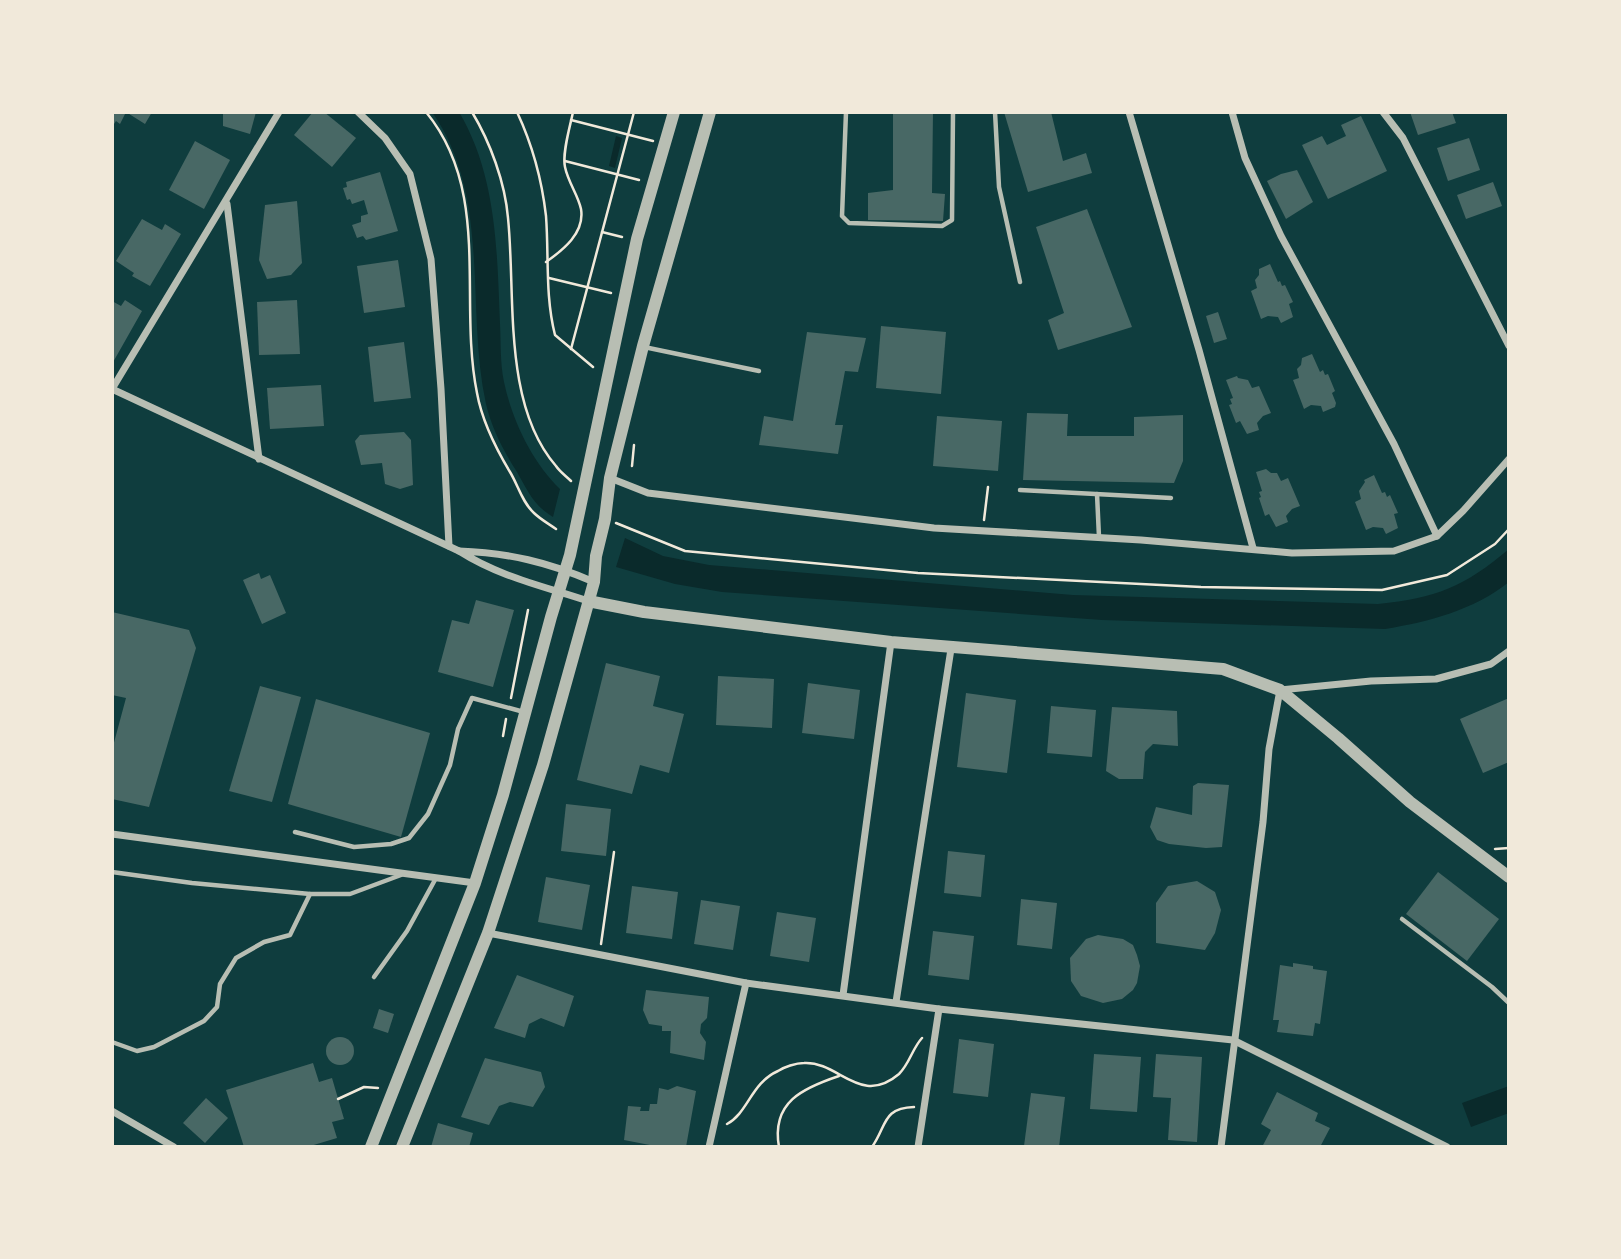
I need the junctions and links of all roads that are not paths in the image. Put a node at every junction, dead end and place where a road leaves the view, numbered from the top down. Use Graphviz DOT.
graph roads {
  1 [pos="279,112"];
  2 [pos="358,112"];
  3 [pos="674,112"];
  4 [pos="710,112"];
  5 [pos="846,112"];
  6 [pos="953,112"];
  7 [pos="995,112"];
  8 [pos="1129,112"];
  9 [pos="1232,112"];
  10 [pos="1383,112"];
  11 [pos="226,203"];
  12 [pos="1020,282"];
  13 [pos="643,346"];
  14 [pos="1509,346"];
  15 [pos="758,371"];
  16 [pos="112,389"];
  17 [pos="259,459"];
  18 [pos="1509,459"];
  19 [pos="610,478"];
  20 [pos="1020,490"];
  21 [pos="1097,494"];
  22 [pos="1171,498"];
  23 [pos="1437,536"];
  24 [pos="1099,537"];
  25 [pos="449,546"];
  26 [pos="1252,548"];
  27 [pos="459,551"];
  28 [pos="565,569"];
  29 [pos="594,582"];
  30 [pos="559,591"];
  31 [pos="589,601"];
  32 [pos="891,642"];
  33 [pos="951,649"];
  34 [pos="1509,651"];
  35 [pos="1280,690"];
  36 [pos="525,712"];
  37 [pos="295,832"];
  38 [pos="112,834"];
  39 [pos="112,872"];
  40 [pos="406,873"];
  41 [pos="1509,877"];
  42 [pos="436,878"];
  43 [pos="475,883"];
  44 [pos="310,894"];
  45 [pos="1402,919"];
  46 [pos="488,933"];
  47 [pos="374,976"];
  48 [pos="746,983"];
  49 [pos="843,995"];
  50 [pos="896,1002"];
  51 [pos="1509,1003"];
  52 [pos="939,1009"];
  53 [pos="1233,1040"];
  54 [pos="112,1042"];
  55 [pos="112,1111"];
  56 [pos="174,1147"];
  57 [pos="371,1147"];
  58 [pos="402,1147"];
  59 [pos="709,1147"];
  60 [pos="918,1147"];
  61 [pos="1221,1147"];
  62 [pos="1447,1147"];
  1 -- 11 [label="street"];
  2 -- 25 [label="street"];
  3 -- 28 [label="street"];
  4 -- 13 [label="street"];
  5 -- 6 [label="lane"];
  7 -- 12 [label="lane"];
  8 -- 26 [label="street"];
  9 -- 23 [label="street"];
  10 -- 14 [label="street"];
  11 -- 16 [label="street"];
  11 -- 17 [label="street"];
  13 -- 15 [label="lane"];
  13 -- 19 [label="street"];
  16 -- 17 [label="street"];
  17 -- 25 [label="street"];
  18 -- 23 [label="street"];
  19 -- 24 [label="street"];
  19 -- 29 [label="street"];
  20 -- 21 [label="lane"];
  21 -- 22 [label="lane"];
  21 -- 24 [label="lane"];
  23 -- 26 [label="street"];
  24 -- 26 [label="street"];
  25 -- 27 [label="street"];
  27 -- 28 [label="street"];
  27 -- 30 [label="street"];
  28 -- 29 [label="street"];
  28 -- 30 [label="street"];
  29 -- 31 [label="street"];
  30 -- 31 [label="street"];
  30 -- 36 [label="street"];
  31 -- 32 [label="street"];
  31 -- 46 [label="street"];
  32 -- 33 [label="street"];
  32 -- 49 [label="street"];
  33 -- 35 [label="street"];
  33 -- 50 [label="street"];
  34 -- 35 [label="street"];
  35 -- 41 [label="street"];
  35 -- 53 [label="street"];
  36 -- 37 [label="lane"];
  36 -- 43 [label="street"];
  38 -- 40 [label="street"];
  39 -- 44 [label="lane"];
  40 -- 42 [label="street"];
  40 -- 44 [label="lane"];
  42 -- 43 [label="street"];
  42 -- 47 [label="lane"];
  43 -- 57 [label="street"];
  44 -- 54 [label="lane"];
  45 -- 51 [label="lane"];
  46 -- 48 [label="street"];
  46 -- 58 [label="street"];
  48 -- 49 [label="street"];
  48 -- 59 [label="street"];
  49 -- 50 [label="street"];
  50 -- 52 [label="street"];
  52 -- 53 [label="street"];
  52 -- 60 [label="street"];
  53 -- 61 [label="street"];
  53 -- 62 [label="street"];
  55 -- 56 [label="street"];
}
